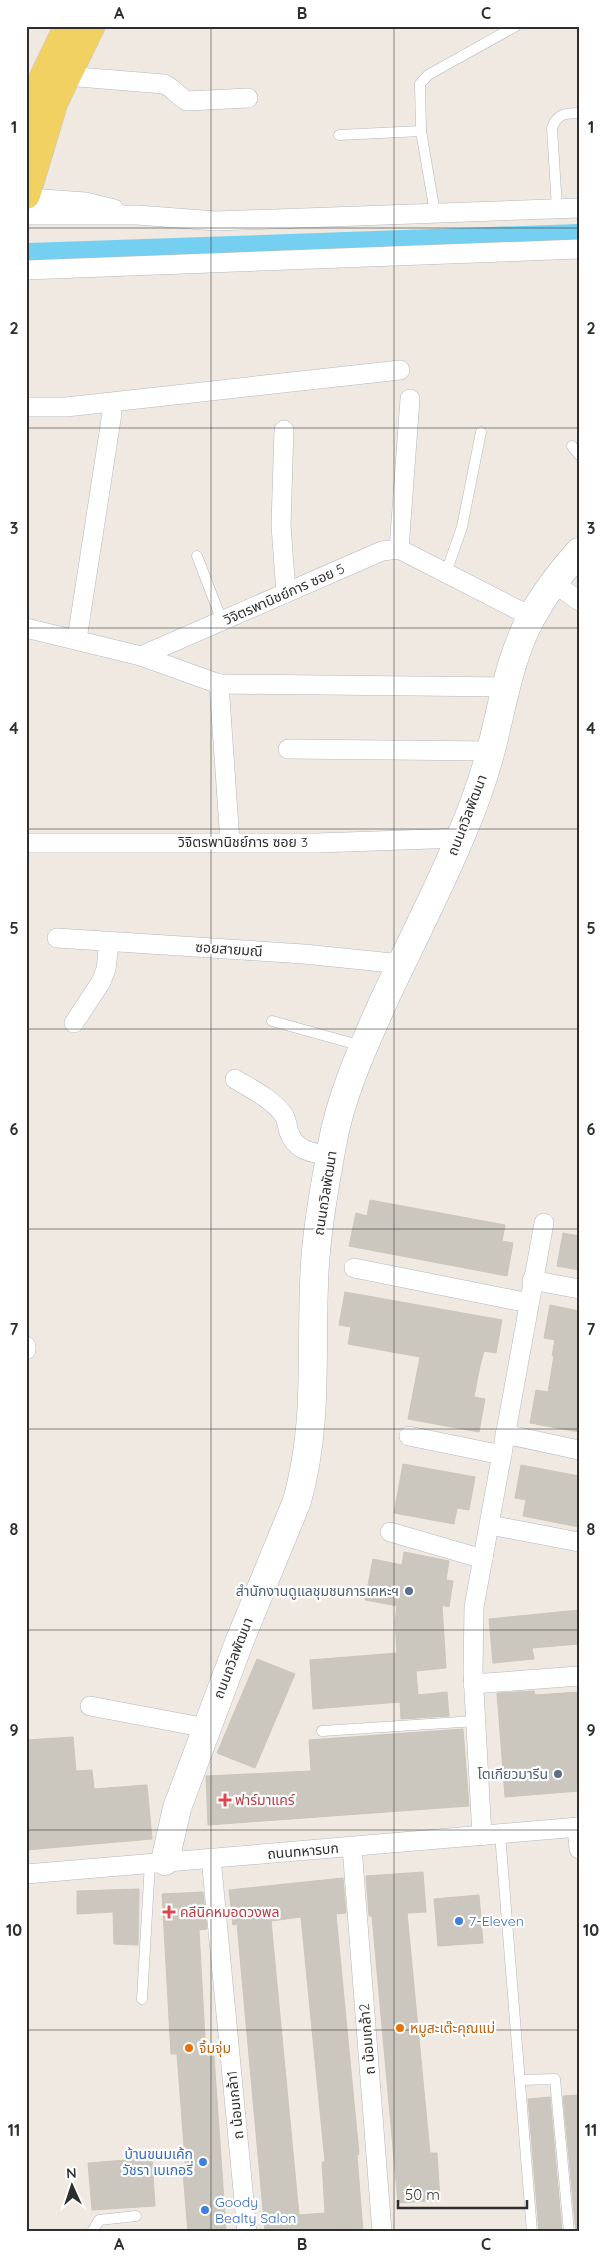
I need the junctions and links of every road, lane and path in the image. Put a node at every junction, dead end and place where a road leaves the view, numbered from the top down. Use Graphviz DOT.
graph roads {
  1 [pos="68,26"];
  2 [pos="92,26"];
  3 [pos="516,26"];
  4 [pos="66,76"];
  5 [pos="31,94"];
  6 [pos="248,98"];
  7 [pos="579,113"];
  8 [pos="26,127"];
  9 [pos="421,131"];
  10 [pos="339,135"];
  11 [pos="27,203"];
  12 [pos="558,208"];
  13 [pos="579,208"];
  14 [pos="435,213"];
  15 [pos="579,249"];
  16 [pos="26,270"];
  17 [pos="400,370"];
  18 [pos="410,399"];
  19 [pos="26,407"];
  20 [pos="112,412"];
  21 [pos="284,430"];
  22 [pos="481,432"];
  23 [pos="572,446"];
  24 [pos="579,455"];
  25 [pos="399,549"];
  26 [pos="579,552"];
  27 [pos="197,556"];
  28 [pos="446,573"];
  29 [pos="554,583"];
  30 [pos="286,593"];
  31 [pos="579,601"];
  32 [pos="532,617"];
  33 [pos="222,621"];
  34 [pos="26,628"];
  35 [pos="77,639"];
  36 [pos="142,656"];
  37 [pos="219,684"];
  38 [pos="506,687"];
  39 [pos="288,749"];
  40 [pos="490,751"];
  41 [pos="460,838"];
  42 [pos="230,842"];
  43 [pos="26,843"];
  44 [pos="57,938"];
  45 [pos="108,942"];
  46 [pos="402,964"];
  47 [pos="272,1021"];
  48 [pos="74,1022"];
  49 [pos="364,1047"];
  50 [pos="235,1079"];
  51 [pos="330,1156"];
  52 [pos="544,1224"];
  53 [pos="354,1268"];
  54 [pos="532,1280"];
  55 [pos="579,1289"];
  56 [pos="529,1303"];
  57 [pos="505,1434"];
  58 [pos="409,1436"];
  59 [pos="579,1450"];
  60 [pos="502,1455"];
  61 [pos="490,1525"];
  62 [pos="390,1532"];
  63 [pos="579,1542"];
  64 [pos="484,1559"];
  65 [pos="579,1676"];
  66 [pos="474,1684"];
  67 [pos="90,1706"];
  68 [pos="476,1722"];
  69 [pos="207,1728"];
  70 [pos="322,1731"];
  71 [pos="578,1827"];
  72 [pos="491,1835"];
  73 [pos="352,1847"];
  74 [pos="579,1849"];
  75 [pos="211,1858"];
  76 [pos="157,1862"];
  77 [pos="26,1874"];
  78 [pos="142,1999"];
  79 [pos="520,2080"];
  80 [pos="136,2216"];
  81 [pos="92,2232"];
  82 [pos="247,2232"];
  83 [pos="382,2232"];
  84 [pos="532,2232"];
  85 [pos="568,2232"];
  1 -- 5 [label="main road"];
  2 -- 4 [label="main road"];
  3 -- 9 [label="lane"];
  4 -- 6 [label="street"];
  4 -- 11 [label="main road"];
  5 -- 8 [label="main road"];
  7 -- 12 [label="lane"];
  9 -- 10 [label="lane"];
  9 -- 14 [label="lane"];
  11 -- 14 [label="street"];
  12 -- 13 [label="street"];
  12 -- 14 [label="street"];
  15 -- 16 [label="street"];
  17 -- 19 [label="street"];
  18 -- 25 [label="street"];
  20 -- 35 [label="street"];
  21 -- 30 [label="street"];
  22 -- 28 [label="lane"];
  23 -- 24 [label="lane"];
  25 -- 28 [label="street"];
  25 -- 30 [label="street, วิจิตรพานิชย์การ ซอย 5"];
  26 -- 29 [label="street, ถนนถวิลพัฒนา"];
  27 -- 33 [label="lane"];
  28 -- 32 [label="street"];
  29 -- 31 [label="street"];
  29 -- 32 [label="street, ถนนถวิลพัฒนา"];
  30 -- 33 [label="street, วิจิตรพานิชย์การ ซอย 5"];
  32 -- 38 [label="street, ถนนถวิลพัฒนา"];
  33 -- 36 [label="street, วิจิตรพานิชย์การ ซอย 5"];
  34 -- 35 [label="street"];
  35 -- 36 [label="street"];
  36 -- 37 [label="street"];
  37 -- 38 [label="street"];
  37 -- 42 [label="street"];
  38 -- 40 [label="street, ถนนถวิลพัฒนา"];
  39 -- 40 [label="street"];
  40 -- 41 [label="street, ถนนถวิลพัฒนา"];
  41 -- 42 [label="street, วิจิตรพานิชย์การ ซอย 3"];
  41 -- 46 [label="street, ถนนถวิลพัฒนา"];
  42 -- 43 [label="street, วิจิตรพานิชย์การ ซอย 3"];
  44 -- 45 [label="street, ซอยสายมณี"];
  45 -- 46 [label="street, ซอยสายมณี"];
  45 -- 48 [label="street"];
  46 -- 49 [label="street, ถนนถวิลพัฒนา"];
  47 -- 49 [label="lane"];
  49 -- 51 [label="street, ถนนถวิลพัฒนา"];
  50 -- 51 [label="street"];
  51 -- 69 [label="street, ถนนถวิลพัฒนา"];
  52 -- 54 [label="street"];
  53 -- 56 [label="street"];
  54 -- 55 [label="street"];
  54 -- 56 [label="street"];
  56 -- 57 [label="street"];
  57 -- 59 [label="street"];
  57 -- 60 [label="street"];
  58 -- 60 [label="street"];
  60 -- 61 [label="street"];
  61 -- 63 [label="street"];
  61 -- 64 [label="street"];
  62 -- 64 [label="street"];
  64 -- 66 [label="street"];
  65 -- 66 [label="street"];
  66 -- 68 [label="street"];
  67 -- 69 [label="street"];
  68 -- 70 [label="lane"];
  68 -- 72 [label="street"];
  69 -- 76 [label="street, ถนนถวิลพัฒนา"];
  71 -- 72 [label="street, ถนนทหารบก"];
  71 -- 74 [label="street"];
  72 -- 73 [label="street, ถนนทหารบก"];
  72 -- 79 [label="lane"];
  73 -- 75 [label="street, ถนนทหารบก"];
  73 -- 83 [label="street, ถ น้อมเกล้า2"];
  75 -- 76 [label="street, ถนนทหารบก"];
  75 -- 82 [label="street, ถ น้อมเกล้า1"];
  76 -- 77 [label="street, ถนนทหารบก"];
  76 -- 78 [label="lane"];
  79 -- 84 [label="lane"];
  79 -- 85 [label="lane"];
  80 -- 81 [label="lane"];
}
